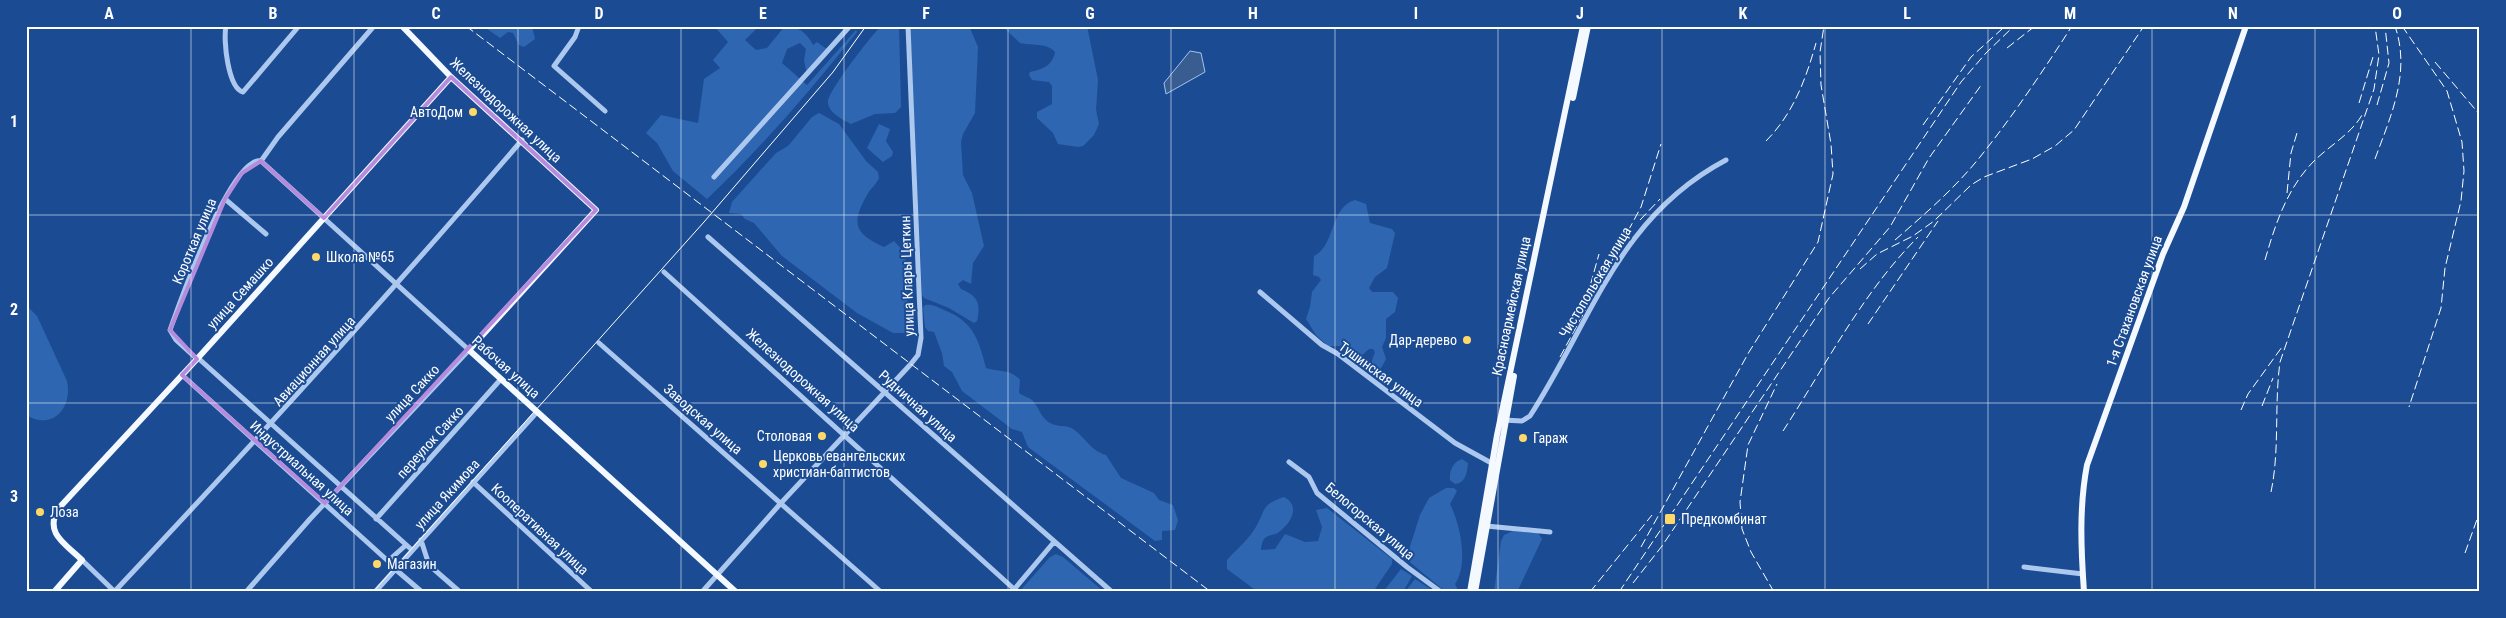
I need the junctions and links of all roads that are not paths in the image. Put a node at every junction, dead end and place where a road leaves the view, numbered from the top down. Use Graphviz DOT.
graph roads {
  1 [pos="226,26"];
  2 [pos="299,26"];
  3 [pos="374,26"];
  4 [pos="402,26"];
  5 [pos="579,26"];
  6 [pos="850,26"];
  7 [pos="908,26"];
  8 [pos="1583,26"];
  9 [pos="1588,26"];
  10 [pos="2246,26"];
  11 [pos="451,77"];
  12 [pos="606,111"];
  13 [pos="522,140"];
  14 [pos="1726,160"];
  15 [pos="261,161"];
  16 [pos="714,177"];
  17 [pos="224,199"];
  18 [pos="596,210"];
  19 [pos="324,218"];
  20 [pos="266,234"];
  21 [pos="708,236"];
  22 [pos="664,272"];
  23 [pos="398,285"];
  24 [pos="1260,292"];
  25 [pos="599,343"];
  26 [pos="468,350"];
  27 [pos="198,358"];
  28 [pos="182,375"];
  29 [pos="501,379"];
  30 [pos="885,392"];
  31 [pos="537,412"];
  32 [pos="1502,420"];
  33 [pos="272,423"];
  34 [pos="845,435"];
  35 [pos="257,440"];
  36 [pos="1289,462"];
  37 [pos="1494,464"];
  38 [pos="473,482"];
  39 [pos="342,486"];
  40 [pos="325,503"];
  41 [pos="781,503"];
  42 [pos="376,519"];
  43 [pos="1486,526"];
  44 [pos="1550,532"];
  45 [pos="421,540"];
  46 [pos="1054,542"];
  47 [pos="406,545"];
  48 [pos="412,550"];
  49 [pos="82,560"];
  50 [pos="2024,567"];
  51 [pos="395,569"];
  52 [pos="2083,574"];
  53 [pos="717,575"];
  54 [pos="1013,590"];
  55 [pos="115,591"];
  56 [pos="54,592"];
  57 [pos="246,592"];
  58 [pos="375,592"];
  59 [pos="422,592"];
  60 [pos="460,592"];
  61 [pos="592,592"];
  62 [pos="702,592"];
  63 [pos="736,592"];
  64 [pos="881,592"];
  65 [pos="1112,592"];
  66 [pos="1442,592"];
  67 [pos="1470,592"];
  68 [pos="1475,592"];
  69 [pos="2084,592"];
  1 -- 2 [label="street"];
  3 -- 15 [label="street, Короткая улица"];
  4 -- 11 [label="main road, Железнодорожная улица"];
  5 -- 12 [label="street"];
  6 -- 16 [label="street"];
  7 -- 30 [label="street, улица Клары Цеткин"];
  8 -- 32 [label="main road, Красноармейская улица"];
  9 -- 32 [label="main road, Красноармейская улица"];
  10 -- 52 [label="main road, 1-я Стахановская улица"];
  11 -- 13 [label="main road, Железнодорожная улица"];
  11 -- 19 [label="main road, улица Семашко"];
  13 -- 18 [label="main road, Железнодорожная улица"];
  13 -- 23 [label="street, Авиационная улица"];
  14 -- 32 [label="street, Чистопольская улица"];
  15 -- 17 [label="street, Короткая улица"];
  15 -- 19 [label="street, Рабочая улица"];
  17 -- 20 [label="street"];
  17 -- 27 [label="street, Короткая улица"];
  18 -- 26 [label="main road, улица Сакко"];
  19 -- 23 [label="street, Рабочая улица"];
  19 -- 27 [label="main road, улица Семашко"];
  21 -- 30 [label="street, Рудничная улица"];
  22 -- 34 [label="street, Железнодорожная улица"];
  23 -- 26 [label="street, Рабочая улица"];
  23 -- 33 [label="street, Авиационная улица"];
  24 -- 37 [label="street, Тушинская улица"];
  25 -- 41 [label="street, Заводская улица"];
  26 -- 29 [label="main road, Рабочая улица"];
  26 -- 39 [label="street, улица Сакко"];
  27 -- 28 [label="main road, улица Семашко"];
  27 -- 33 [label="street, Индустриальная улица"];
  28 -- 35 [label="street, Индустриальная улица"];
  28 -- 49 [label="main road, улица Семашко"];
  29 -- 31 [label="main road, Рабочая улица"];
  29 -- 42 [label="street, переулок Сакко"];
  30 -- 34 [label="street, улица Клары Цеткин"];
  30 -- 46 [label="street, Рудничная улица"];
  31 -- 38 [label="street, улица Якимова"];
  31 -- 53 [label="main road, Рабочая улица"];
  32 -- 37 [label="main road, Красноармейская улица"];
  33 -- 35 [label="street, Авиационная улица"];
  33 -- 39 [label="street, Индустриальная улица"];
  34 -- 41 [label="street, улица Клары Цеткин"];
  34 -- 54 [label="street, Железнодорожная улица"];
  35 -- 40 [label="street, Индустриальная улица"];
  35 -- 55 [label="street, Авиационная улица"];
  36 -- 66 [label="street, Белогорская улица"];
  37 -- 43 [label="main road, Красноармейская улица"];
  37 -- 67 [label="main road, Красноармейская улица"];
  38 -- 45 [label="street, улица Якимова"];
  38 -- 61 [label="street, Кооперативная улица"];
  39 -- 40 [label="street, улица Сакко"];
  39 -- 42 [label="street, Индустриальная улица"];
  40 -- 47 [label="street, Индустриальная улица"];
  40 -- 57 [label="street, улица Сакко"];
  41 -- 53 [label="street, улица Клары Цеткин"];
  41 -- 64 [label="street, Заводская улица"];
  42 -- 47 [label="street, Индустриальная улица"];
  43 -- 44 [label="street"];
  43 -- 68 [label="main road, Красноармейская улица"];
  45 -- 48 [label="street, улица Якимова"];
  45 -- 60 [label="street"];
  46 -- 54 [label="street"];
  46 -- 65 [label="street, Рудничная улица"];
  47 -- 48 [label="street, Индустриальная улица"];
  48 -- 51 [label="street, улица Якимова"];
  49 -- 55 [label="street"];
  49 -- 56 [label="main road"];
  50 -- 52 [label="street"];
  51 -- 58 [label="street, улица Якимова"];
  51 -- 59 [label="street"];
  52 -- 69 [label="main road, 1-я Стахановская улица"];
  53 -- 62 [label="street, улица Клары Цеткин"];
  53 -- 63 [label="main road, Рабочая улица"];
}
